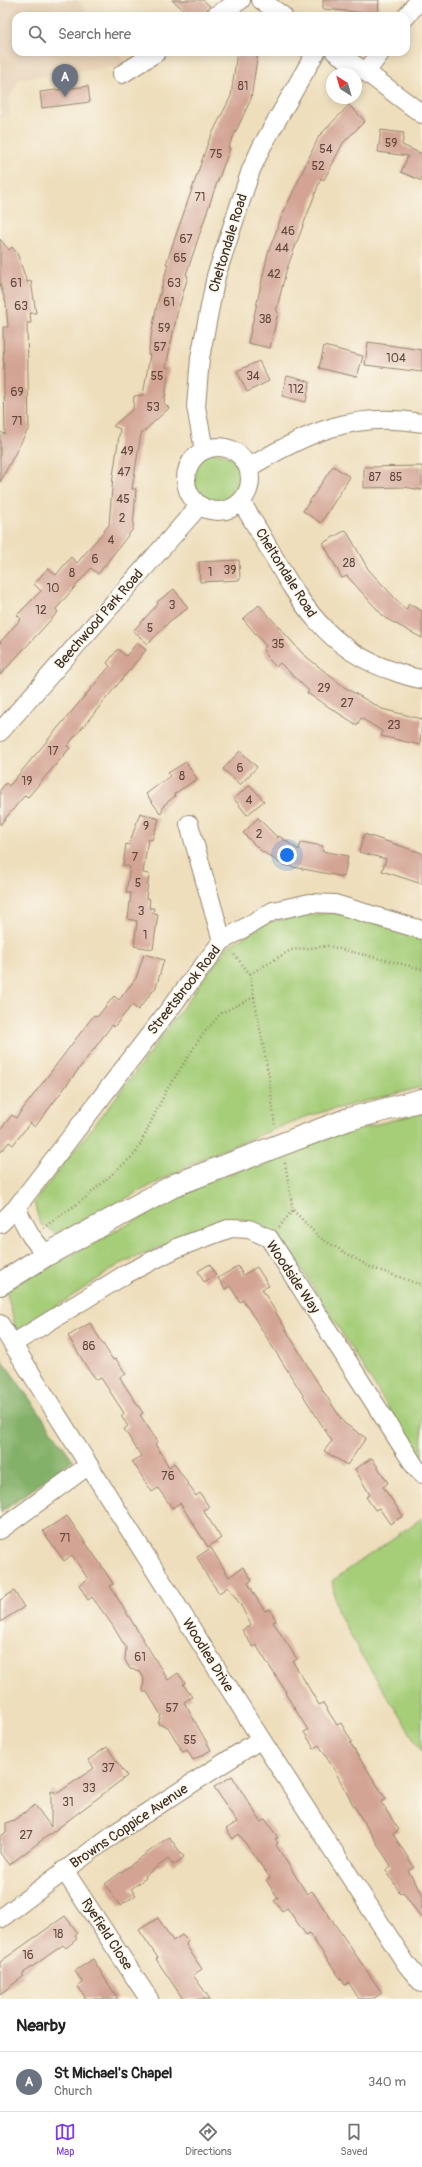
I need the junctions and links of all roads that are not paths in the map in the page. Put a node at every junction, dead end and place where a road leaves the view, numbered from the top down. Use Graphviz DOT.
graph roads {
  1 [pos="241,0"];
  2 [pos="261,0"];
  3 [pos="419,0"];
  4 [pos="222,12"];
  5 [pos="278,12"];
  6 [pos="410,12"];
  7 [pos="151,56"];
  8 [pos="314,56"];
  9 [pos="341,56"];
  10 [pos="378,56"];
  11 [pos="366,72"];
  12 [pos="122,74"];
  13 [pos="422,114"];
  14 [pos="422,423"];
  15 [pos="204,450"];
  16 [pos="248,468"];
  17 [pos="241,502"];
  18 [pos="200,506"];
  19 [pos="422,679"];
  20 [pos="0,732"];
  21 [pos="189,824"];
  22 [pos="422,930"];
  23 [pos="222,941"];
  24 [pos="422,1100"];
  25 [pos="16,1208"];
  26 [pos="0,1224"];
  27 [pos="46,1255"];
  28 [pos="0,1284"];
  29 [pos="0,1324"];
  30 [pos="14,1343"];
  31 [pos="88,1465"];
  32 [pos="422,1474"];
  33 [pos="0,1530"];
  34 [pos="261,1739"];
  35 [pos="64,1870"];
  36 [pos="0,1919"];
  37 [pos="422,1983"];
  38 [pos="149,1999"];
  1 -- 4 [label="street"];
  2 -- 5 [label="street"];
  3 -- 6 [label="street"];
  7 -- 12 [label="street"];
  8 -- 15 [label="street, Cheltondale Road"];
  9 -- 11 [label="street"];
  10 -- 11 [label="street"];
  11 -- 13 [label="street"];
  14 -- 16 [label="street"];
  15 -- 16 [label="street"];
  15 -- 18 [label="street"];
  16 -- 17 [label="street"];
  17 -- 18 [label="street"];
  17 -- 19 [label="street, Cheltondale Road"];
  18 -- 20 [label="street, Beechwood Park Road"];
  21 -- 23 [label="street"];
  22 -- 23 [label="street, Streetsbrook Road"];
  23 -- 25 [label="street, Streetsbrook Road"];
  24 -- 27 [label="main road"];
  25 -- 26 [label="street, Streetsbrook Road"];
  25 -- 27 [label="street"];
  27 -- 28 [label="main road"];
  29 -- 30 [label="street, Woodlea Drive"];
  30 -- 31 [label="street, Woodlea Drive"];
  30 -- 32 [label="street, Woodside Way"];
  31 -- 33 [label="street"];
  31 -- 34 [label="street, Woodlea Drive"];
  34 -- 35 [label="street, Browns Coppice Avenue"];
  34 -- 37 [label="street, Woodlea Drive"];
  35 -- 36 [label="street, Browns Coppice Avenue"];
  35 -- 38 [label="street, Ryefield Close"];
}
